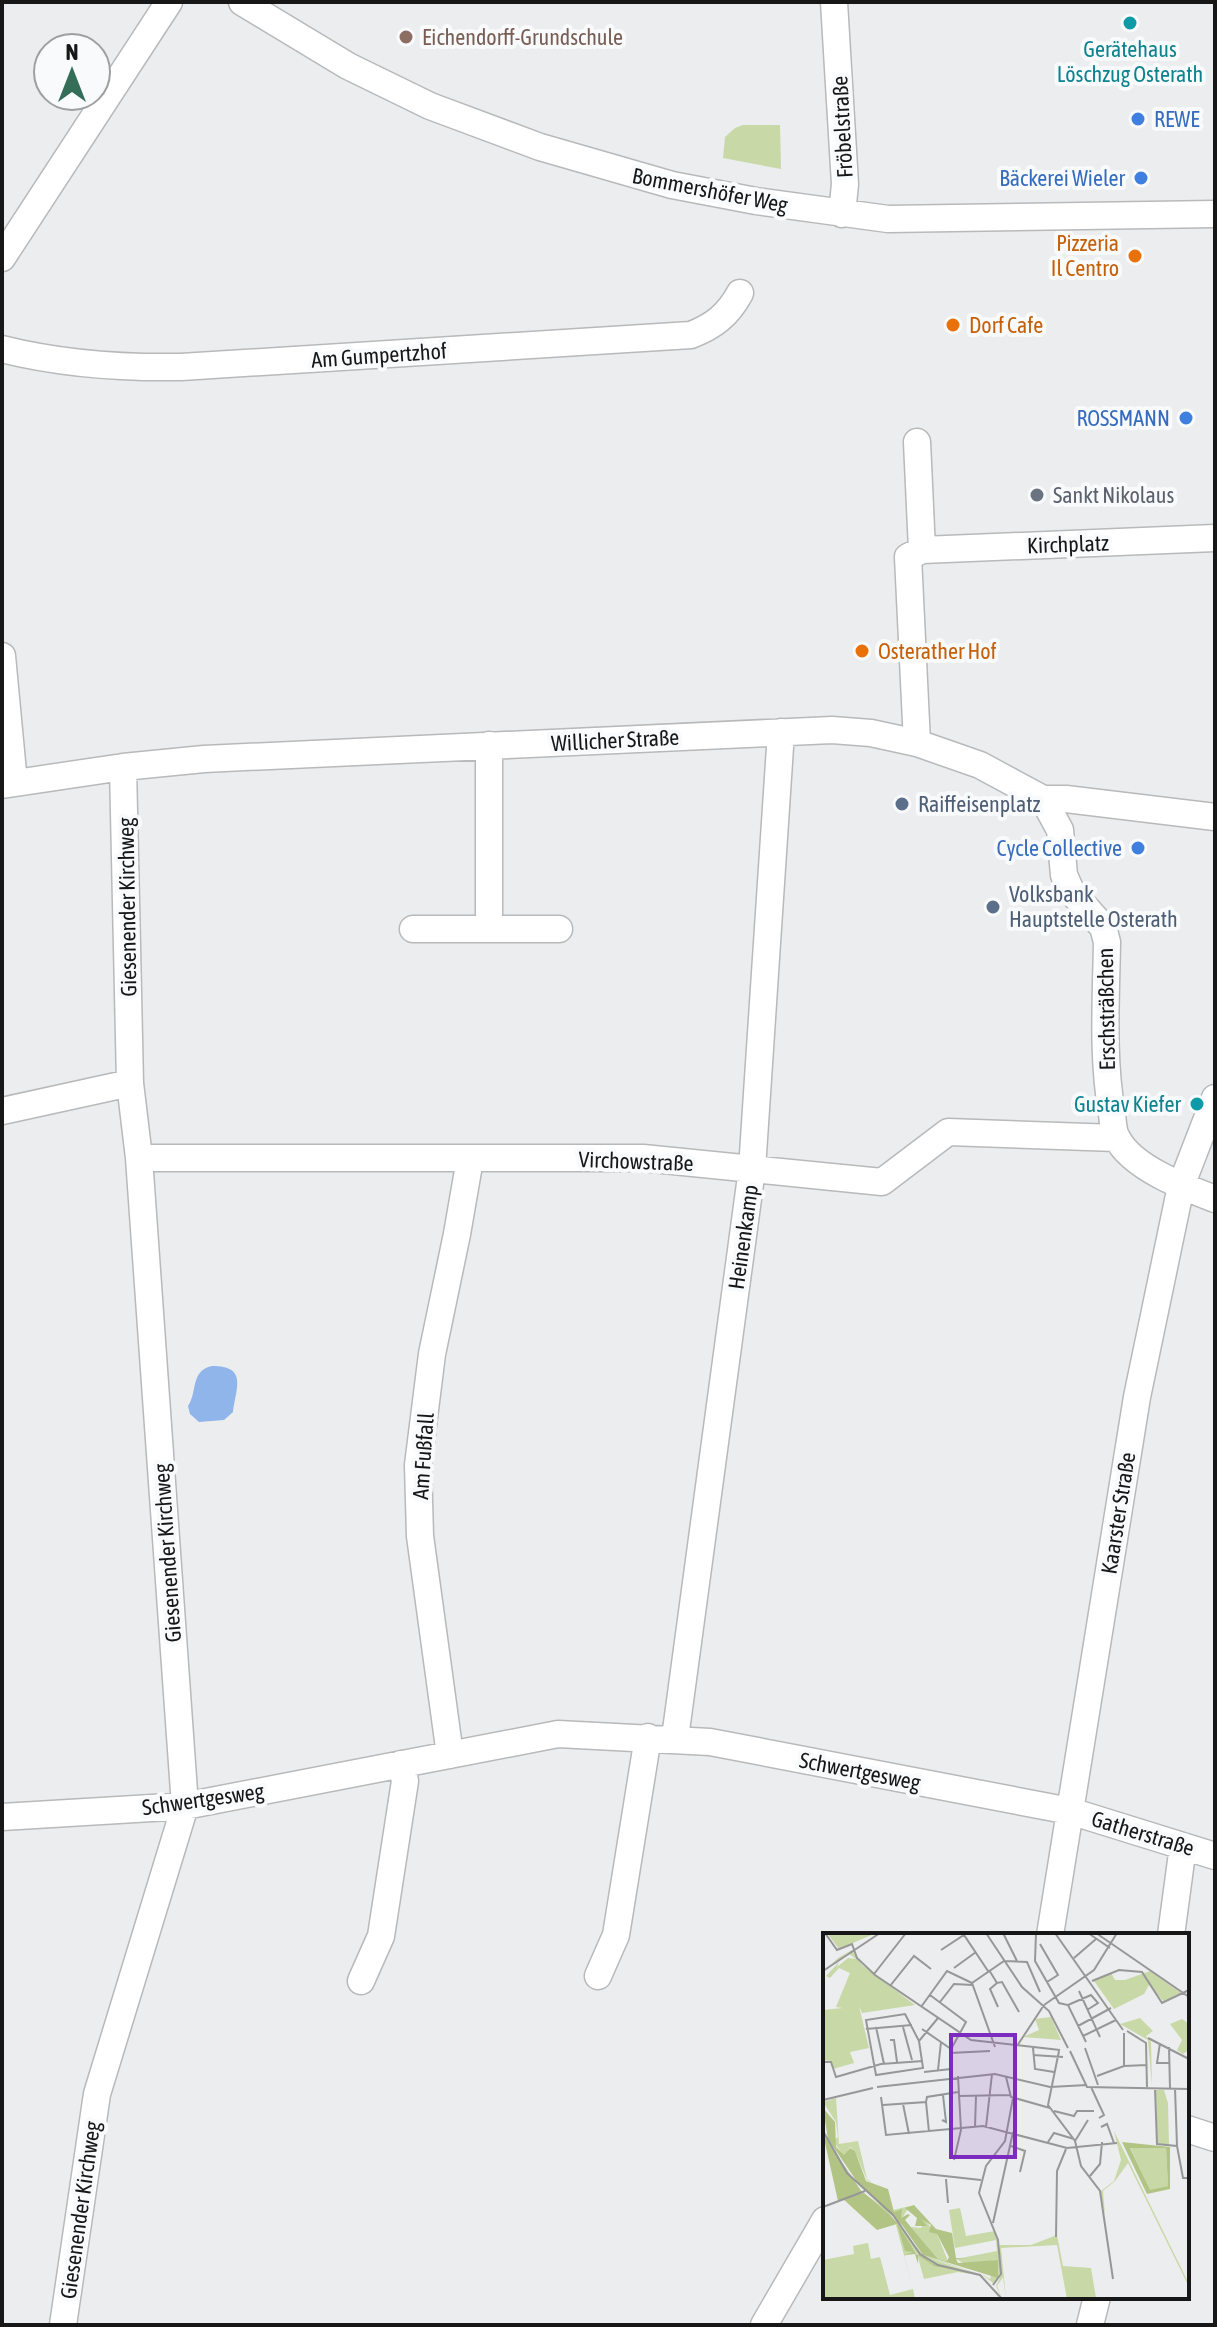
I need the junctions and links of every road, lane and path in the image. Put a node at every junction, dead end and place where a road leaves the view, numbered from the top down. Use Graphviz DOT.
graph roads {
  1 [pos="169,2"];
  2 [pos="242,2"];
  3 [pos="834,2"];
  4 [pos="842,214"];
  5 [pos="1215,214"];
  6 [pos="2,258"];
  7 [pos="740,293"];
  8 [pos="2,349"];
  9 [pos="917,442"];
  10 [pos="1215,538"];
  11 [pos="922,550"];
  12 [pos="2,656"];
  13 [pos="781,732"];
  14 [pos="917,743"];
  15 [pos="489,745"];
  16 [pos="123,767"];
  17 [pos="8,784"];
  18 [pos="1043,799"];
  19 [pos="1215,817"];
  20 [pos="413,929"];
  21 [pos="489,929"];
  22 [pos="559,929"];
  23 [pos="130,1083"];
  24 [pos="1215,1098"];
  25 [pos="2,1111"];
  26 [pos="1116,1138"];
  27 [pos="139,1158"];
  28 [pos="470,1159"];
  29 [pos="752,1169"];
  30 [pos="1181,1186"];
  31 [pos="1215,1199"];
  32 [pos="648,1737"];
  33 [pos="675,1738"];
  34 [pos="450,1755"];
  35 [pos="401,1764"];
  36 [pos="185,1806"];
  37 [pos="1070,1811"];
  38 [pos="2,1817"];
  39 [pos="1183,1846"];
  40 [pos="1215,1856"];
  41 [pos="1050,1933"];
  42 [pos="1171,1933"];
  43 [pos="598,1976"];
  44 [pos="361,1981"];
  45 [pos="1189,2130"];
  46 [pos="1215,2138"];
  47 [pos="823,2223"];
  48 [pos="1096,2299"];
  49 [pos="63,2325"];
  50 [pos="764,2325"];
  51 [pos="1090,2325"];
  1 -- 6 [label="street"];
  2 -- 4 [label="street, Bommershöfer Weg"];
  3 -- 4 [label="street, Fröbelstraße"];
  4 -- 5 [label="street, Bommershöfer Weg"];
  7 -- 8 [label="street, Am Gumpertzhof"];
  9 -- 11 [label="street"];
  10 -- 11 [label="street, Kirchplatz"];
  11 -- 14 [label="street"];
  12 -- 17 [label="street"];
  13 -- 14 [label="street, Willicher Straße"];
  13 -- 15 [label="street, Willicher Straße"];
  13 -- 29 [label="street, Heinenkamp"];
  14 -- 18 [label="street, Willicher Straße"];
  15 -- 16 [label="street, Willicher Straße"];
  15 -- 21 [label="street"];
  16 -- 17 [label="street, Willicher Straße"];
  16 -- 23 [label="street, Giesenender Kirchweg"];
  18 -- 19 [label="street, Willicher Straße"];
  18 -- 26 [label="street, Erschsträßchen"];
  20 -- 21 [label="street"];
  21 -- 22 [label="street"];
  23 -- 25 [label="street"];
  23 -- 27 [label="street, Giesenender Kirchweg"];
  24 -- 30 [label="street, Kaarster Straße"];
  26 -- 29 [label="street, Virchowstraße"];
  26 -- 30 [label="street"];
  27 -- 28 [label="street, Virchowstraße"];
  27 -- 36 [label="street, Giesenender Kirchweg"];
  28 -- 29 [label="street, Virchowstraße"];
  28 -- 34 [label="street, Am Fußfall"];
  29 -- 33 [label="street, Heinenkamp"];
  30 -- 31 [label="street"];
  30 -- 37 [label="street, Kaarster Straße"];
  32 -- 33 [label="street, Schwertgesweg"];
  32 -- 34 [label="street, Schwertgesweg"];
  32 -- 43 [label="street"];
  33 -- 37 [label="street, Schwertgesweg"];
  34 -- 35 [label="street, Schwertgesweg"];
  35 -- 36 [label="street, Schwertgesweg"];
  35 -- 44 [label="street"];
  36 -- 38 [label="street, Schwertgesweg"];
  36 -- 49 [label="street, Giesenender Kirchweg"];
  37 -- 39 [label="street, Gatherstraße"];
  37 -- 41 [label="street, Kaarster Straße"];
  39 -- 40 [label="street, Gatherstraße"];
  39 -- 42 [label="street"];
  45 -- 46 [label="street"];
  47 -- 50 [label="street"];
  48 -- 51 [label="street"];
}
